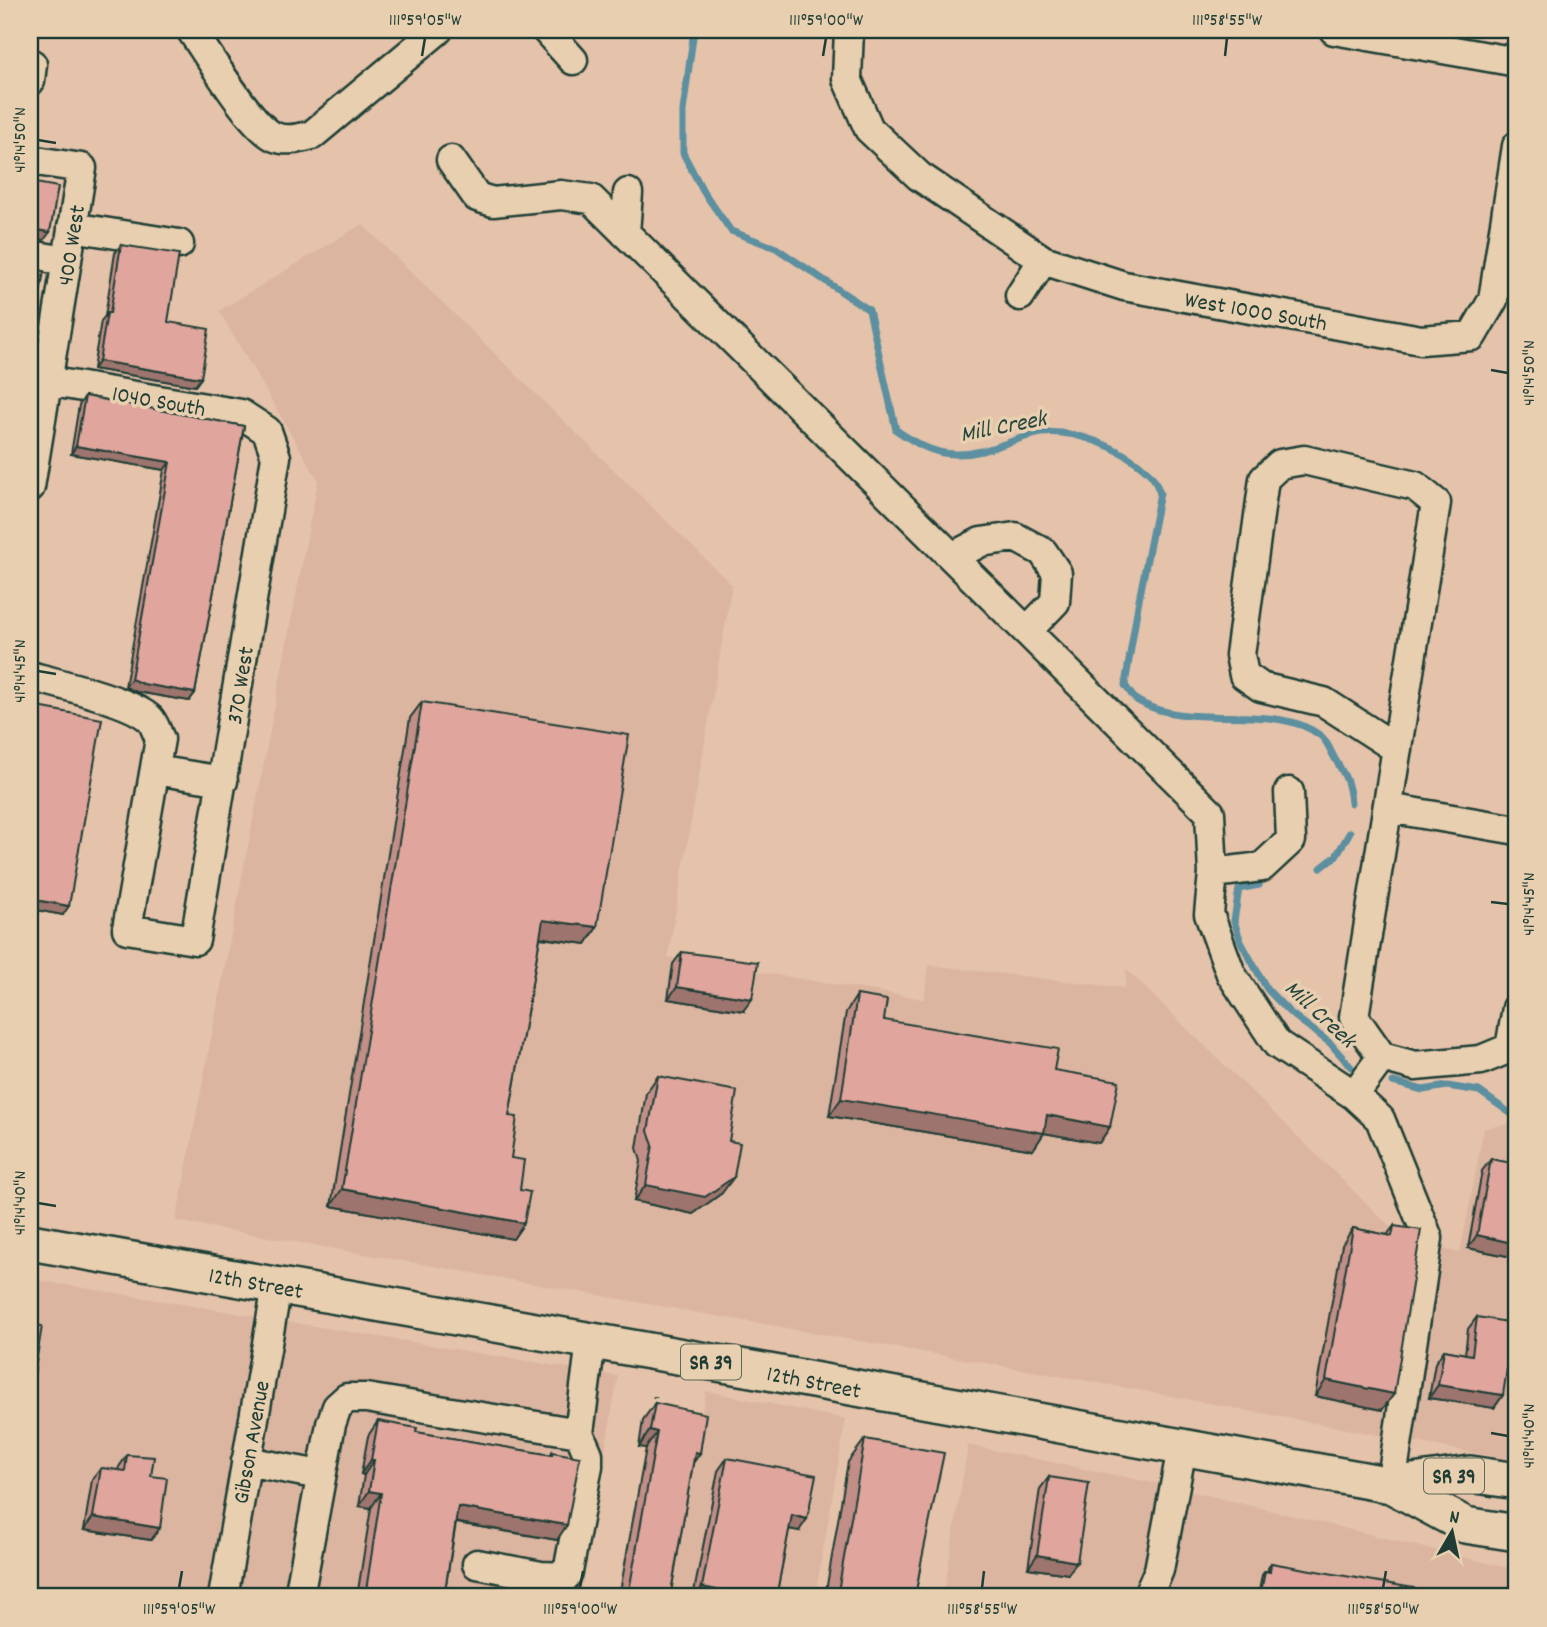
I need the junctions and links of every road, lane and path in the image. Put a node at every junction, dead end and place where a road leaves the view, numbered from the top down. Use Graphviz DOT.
graph roads {
  1 [pos="191,30"];
  2 [pos="438,30"];
  3 [pos="546,30"];
  4 [pos="849,30"];
  5 [pos="1334,30"];
  6 [pos="573,60"];
  7 [pos="1517,62"];
  8 [pos="1517,146"];
  9 [pos="30,160"];
  10 [pos="451,160"];
  11 [pos="628,193"];
  12 [pos="72,227"];
  13 [pos="625,233"];
  14 [pos="179,244"];
  15 [pos="30,255"];
  16 [pos="1043,260"];
  17 [pos="67,261"];
  18 [pos="1020,296"];
  19 [pos="47,381"];
  20 [pos="267,431"];
  21 [pos="31,472"];
  22 [pos="952,557"];
  23 [pos="1027,631"];
  24 [pos="30,676"];
  25 [pos="1397,749"];
  26 [pos="155,770"];
  27 [pos="223,781"];
  28 [pos="1289,792"];
  29 [pos="1388,808"];
  30 [pos="1517,830"];
  31 [pos="1213,873"];
  32 [pos="1517,1007"];
  33 [pos="1513,1051"];
  34 [pos="1382,1057"];
  35 [pos="1354,1095"];
  36 [pos="30,1242"];
  37 [pos="276,1286"];
  38 [pos="591,1341"];
  39 [pos="655,1396"];
  40 [pos="657,1413"];
  41 [pos="579,1433"];
  42 [pos="1182,1448"];
  43 [pos="247,1461"];
  44 [pos="320,1475"];
  45 [pos="1517,1481"];
  46 [pos="1391,1485"];
  47 [pos="1517,1533"];
  48 [pos="477,1564"];
  49 [pos="223,1597"];
  50 [pos="299,1597"];
  51 [pos="1147,1597"];
  1 -- 2 [label="street"];
  3 -- 6 [label="street"];
  4 -- 16 [label="street, West 1000 South"];
  5 -- 7 [label="street"];
  8 -- 16 [label="street, West 1000 South"];
  9 -- 12 [label="street, 400 West"];
  10 -- 13 [label="street"];
  11 -- 13 [label="street"];
  12 -- 14 [label="street"];
  12 -- 17 [label="street, 400 West"];
  13 -- 22 [label="street"];
  15 -- 17 [label="street"];
  16 -- 18 [label="street"];
  17 -- 19 [label="street, 400 West"];
  19 -- 20 [label="street, 1040 South"];
  19 -- 21 [label="street, 400 West"];
  20 -- 27 [label="street, 370 West"];
  22 -- 23 [label="street"];
  22 -- 23 [label="street"];
  23 -- 31 [label="street"];
  24 -- 26 [label="street"];
  25 -- 25 [label="street"];
  25 -- 29 [label="street"];
  26 -- 27 [label="street"];
  26 -- 27 [label="street, 370 West"];
  28 -- 31 [label="street"];
  29 -- 30 [label="street"];
  29 -- 34 [label="street"];
  31 -- 35 [label="street"];
  32 -- 33 [label="street"];
  33 -- 34 [label="street"];
  34 -- 35 [label="street"];
  35 -- 46 [label="street"];
  36 -- 37 [label="main road, 12th Street / SR 39"];
  37 -- 38 [label="main road, 12th Street / SR 39"];
  37 -- 43 [label="street, Gibson Avenue"];
  38 -- 41 [label="street"];
  38 -- 42 [label="main road, 12th Street / SR 39"];
  39 -- 40 [label="path"];
  41 -- 44 [label="street"];
  41 -- 48 [label="street"];
  42 -- 46 [label="main road, 12th Street / SR 39"];
  42 -- 51 [label="street"];
  43 -- 44 [label="street"];
  43 -- 49 [label="street, Gibson Avenue"];
  44 -- 50 [label="street"];
  45 -- 46 [label="main road, 12th Street / SR 39"];
  46 -- 47 [label="main road, 12th Street / SR 39"];
}
